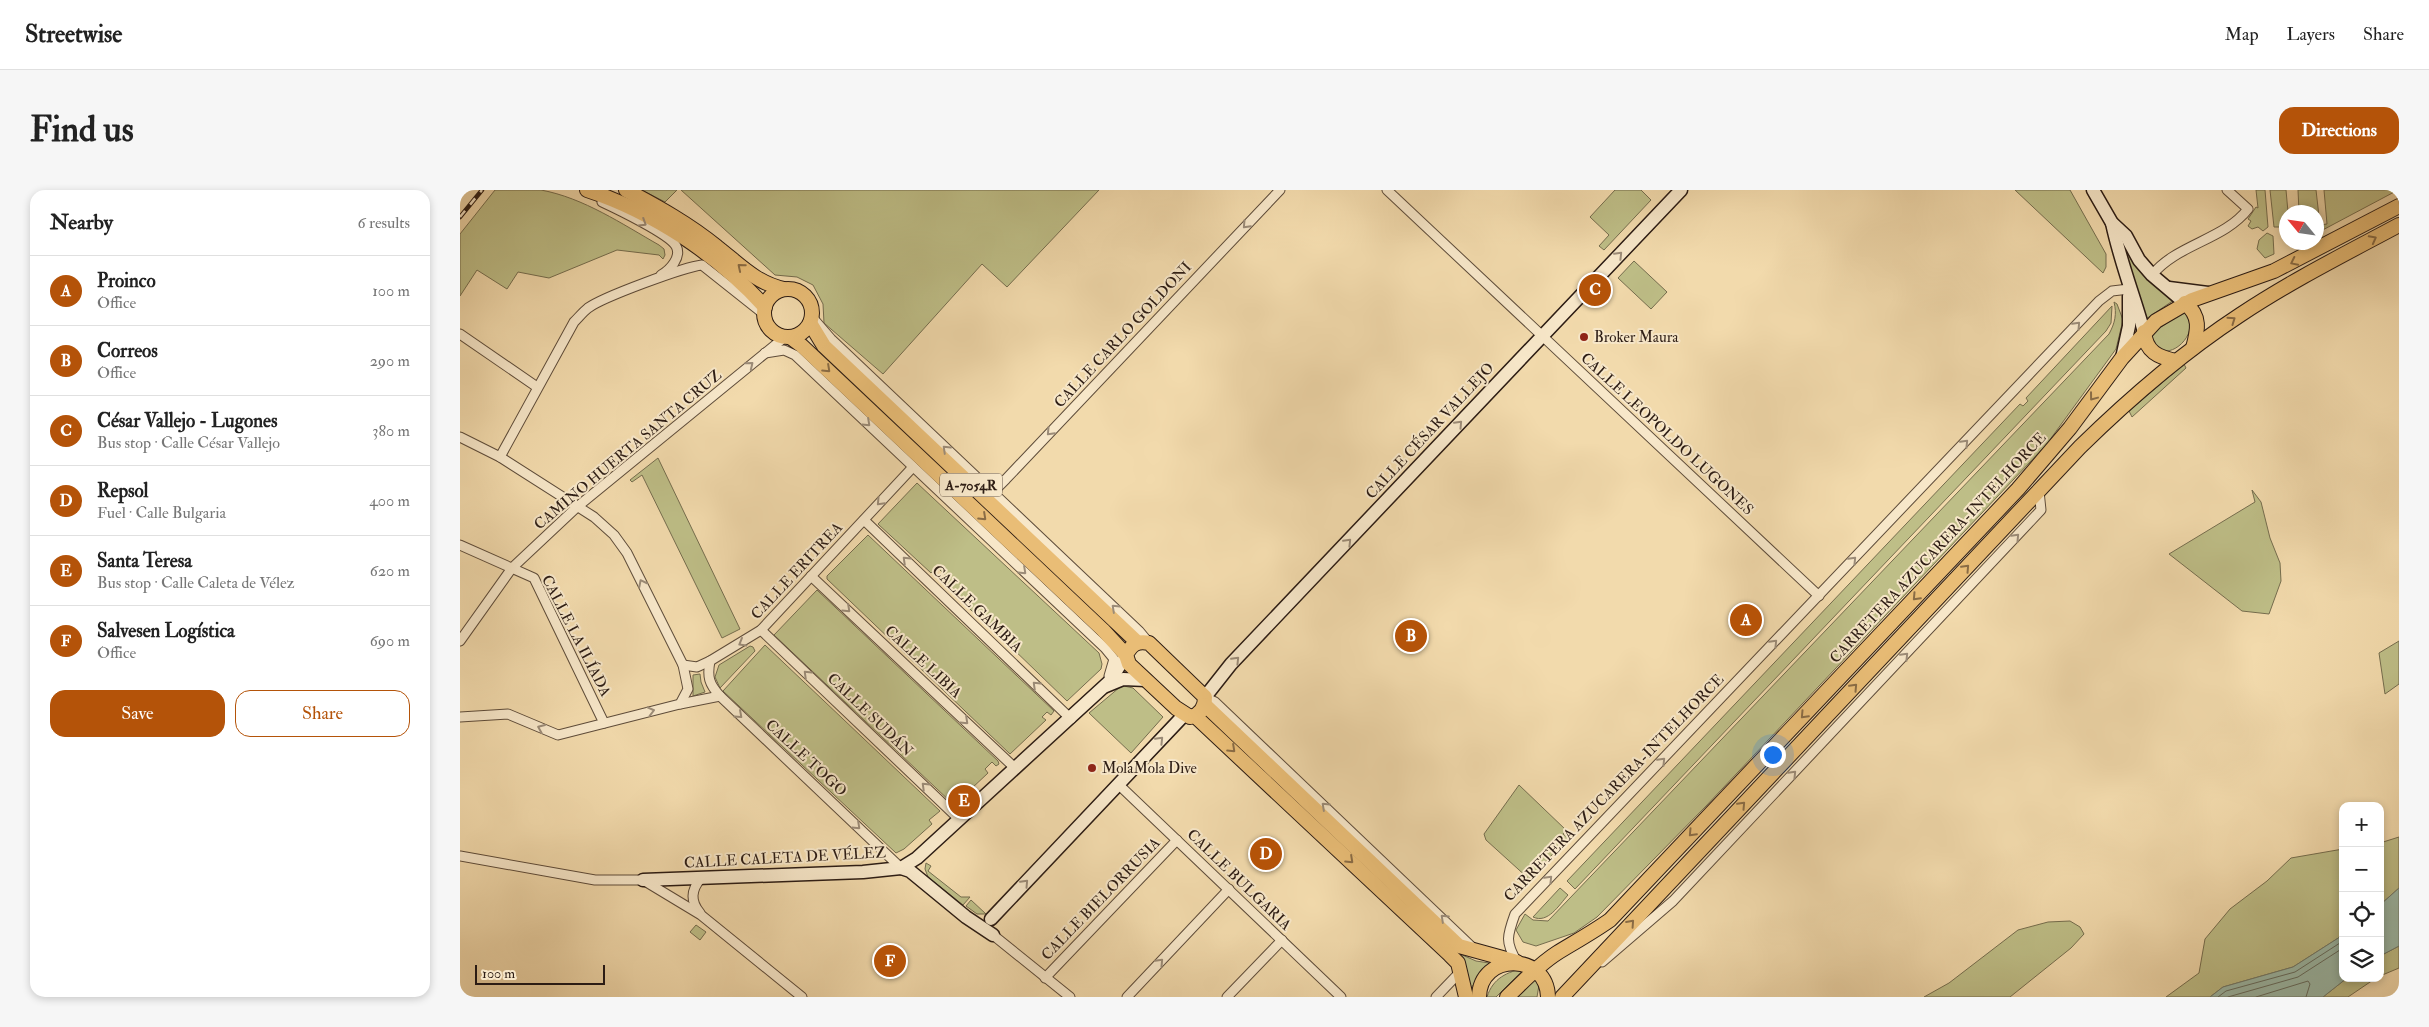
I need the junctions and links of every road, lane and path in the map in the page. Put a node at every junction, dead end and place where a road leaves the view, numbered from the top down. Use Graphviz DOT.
graph roads {
  1 [pos="586,190"];
  2 [pos="626,190"];
  3 [pos="1280,190"];
  4 [pos="1387,190"];
  5 [pos="1681,190"];
  6 [pos="2093,190"];
  7 [pos="2228,190"];
  8 [pos="2399,206"];
  9 [pos="2112,223"];
  10 [pos="2399,225"];
  11 [pos="2152,275"];
  12 [pos="649,282"];
  13 [pos="2166,287"];
  14 [pos="784,289"];
  15 [pos="2129,289"];
  16 [pos="2209,293"];
  17 [pos="2185,303"];
  18 [pos="765,311"];
  19 [pos="811,320"];
  20 [pos="2144,332"];
  21 [pos="460,334"];
  22 [pos="1542,336"];
  23 [pos="788,337"];
  24 [pos="2193,348"];
  25 [pos="765,353"];
  26 [pos="2122,358"];
  27 [pos="2176,361"];
  28 [pos="806,365"];
  29 [pos="537,387"];
  30 [pos="460,437"];
  31 [pos="500,457"];
  32 [pos="914,467"];
  33 [pos="981,483"];
  34 [pos="577,507"];
  35 [pos="864,520"];
  36 [pos="460,546"];
  37 [pos="512,568"];
  38 [pos="811,576"];
  39 [pos="1819,596"];
  40 [pos="1082,626"];
  41 [pos="761,630"];
  42 [pos="1112,640"];
  43 [pos="460,641"];
  44 [pos="1143,642"];
  45 [pos="1126,655"];
  46 [pos="710,661"];
  47 [pos="683,665"];
  48 [pos="1146,680"];
  49 [pos="1104,687"];
  50 [pos="720,696"];
  51 [pos="1205,701"];
  52 [pos="680,704"];
  53 [pos="1190,716"];
  54 [pos="460,717"];
  55 [pos="1071,718"];
  56 [pos="604,723"];
  57 [pos="1016,769"];
  58 [pos="1118,784"];
  59 [pos="960,820"];
  60 [pos="1177,840"];
  61 [pos="460,856"];
  62 [pos="901,868"];
  63 [pos="701,878"];
  64 [pos="642,880"];
  65 [pos="1229,889"];
  66 [pos="701,916"];
  67 [pos="966,917"];
  68 [pos="991,919"];
  69 [pos="993,935"];
  70 [pos="1282,940"];
  71 [pos="1517,962"];
  72 [pos="1535,970"];
  73 [pos="1460,972"];
  74 [pos="1045,978"];
  75 [pos="1335,995"];
  76 [pos="1468,995"];
  77 [pos="802,997"];
  78 [pos="1070,997"];
  79 [pos="1127,997"];
  80 [pos="1228,997"];
  81 [pos="1436,997"];
  82 [pos="1479,997"];
  83 [pos="1508,997"];
  84 [pos="1548,997"];
  85 [pos="1562,997"];
  1 -- 12 [label="street, one-way"];
  1 -- 18 [label="main road, A-7054R"];
  14 -- 2 [label="main road, A-7054R, one-way"];
  3 -- 33 [label="street, CALLE CARLO GOLDONI, one-way"];
  4 -- 22 [label="street, CALLE LEOPOLDO LUGONES"];
  22 -- 5 [label="street, CALLE CÉSAR VALLEJO, one-way"];
  6 -- 9 [label="street"];
  7 -- 11 [label="street"];
  8 -- 16 [label="main road, CARRETERA AZUCARERA-INTELHORCE, one-way"];
  9 -- 11 [label="street"];
  9 -- 15 [label="street"];
  24 -- 10 [label="main road, one-way"];
  11 -- 13 [label="street"];
  12 -- 18 [label="street"];
  12 -- 29 [label="street"];
  13 -- 16 [label="street"];
  13 -- 17 [label="street"];
  14 -- 18 [label="main road"];
  14 -- 19 [label="main road, A-7054R"];
  15 -- 20 [label="street"];
  15 -- 26 [label="street"];
  39 -- 15 [label="street, CARRETERA AZUCARERA-INTELHORCE, one-way"];
  16 -- 17 [label="main road, CARRETERA AZUCARERA-INTELHORCE"];
  17 -- 20 [label="main road, CARRETERA AZUCARERA-INTELHORCE"];
  17 -- 24 [label="main road"];
  18 -- 23 [label="main road, A-7054R"];
  19 -- 23 [label="main road"];
  33 -- 19 [label="street, one-way"];
  19 -- 44 [label="main road, A-7054R"];
  20 -- 26 [label="main road, CARRETERA AZUCARERA-INTELHORCE"];
  20 -- 27 [label="main road"];
  21 -- 29 [label="street"];
  22 -- 39 [label="street, CALLE LEOPOLDO LUGONES"];
  51 -- 22 [label="street, CALLE CÉSAR VALLEJO, one-way"];
  23 -- 25 [label="street, CAMINO HUERTA SANTA CRUZ"];
  23 -- 28 [label="street"];
  23 -- 42 [label="main road, A-7054R, one-way"];
  24 -- 27 [label="main road"];
  25 -- 28 [label="street"];
  34 -- 25 [label="street, CAMINO HUERTA SANTA CRUZ, one-way"];
  26 -- 72 [label="main road, CARRETERA AZUCARERA-INTELHORCE, one-way"];
  85 -- 27 [label="main road, one-way"];
  28 -- 32 [label="street, one-way"];
  29 -- 31 [label="street"];
  30 -- 31 [label="street"];
  31 -- 34 [label="street"];
  32 -- 35 [label="street, CALLE ERITREA, one-way"];
  32 -- 40 [label="street, one-way"];
  44 -- 33 [label="street, one-way"];
  34 -- 37 [label="street, CAMINO HUERTA SANTA CRUZ"];
  47 -- 34 [label="street, one-way"];
  35 -- 38 [label="street, CALLE ERITREA"];
  55 -- 35 [label="street, CALLE GAMBIA, one-way"];
  36 -- 37 [label="street, CALLE LA ILÍADA"];
  37 -- 43 [label="street, CAMINO HUERTA SANTA CRUZ"];
  37 -- 56 [label="street, CALLE LA ILÍADA"];
  38 -- 41 [label="street, CALLE ERITREA"];
  38 -- 57 [label="street, CALLE LIBIA, one-way"];
  71 -- 39 [label="street, CARRETERA AZUCARERA-INTELHORCE, one-way"];
  40 -- 42 [label="street"];
  40 -- 49 [label="street"];
  41 -- 46 [label="street, CALLE ERITREA, one-way"];
  59 -- 41 [label="street, CALLE SUDÁN, one-way"];
  42 -- 45 [label="main road, A-7054R"];
  44 -- 45 [label="main road"];
  44 -- 51 [label="main road, A-7054R"];
  45 -- 48 [label="main road, A-7054R"];
  45 -- 49 [label="street, CALLE CALETA DE VÉLEZ"];
  46 -- 47 [label="street, CALLE ERITREA"];
  46 -- 50 [label="street, CALLE TOGO"];
  47 -- 52 [label="street"];
  48 -- 49 [label="street, CALLE CALETA DE VÉLEZ"];
  48 -- 53 [label="main road, A-7054R"];
  49 -- 55 [label="street, CALLE CALETA DE VÉLEZ"];
  50 -- 52 [label="street"];
  50 -- 62 [label="street, CALLE TOGO, one-way"];
  51 -- 53 [label="main road"];
  71 -- 51 [label="main road, one-way"];
  56 -- 52 [label="street, one-way"];
  58 -- 53 [label="street, one-way"];
  53 -- 73 [label="main road, one-way"];
  56 -- 54 [label="street, one-way"];
  55 -- 57 [label="street, CALLE CALETA DE VÉLEZ"];
  57 -- 59 [label="street, CALLE CALETA DE VÉLEZ"];
  58 -- 60 [label="street, CALLE BULGARIA"];
  68 -- 58 [label="street, one-way"];
  59 -- 62 [label="street, CALLE CALETA DE VÉLEZ"];
  60 -- 65 [label="street, CALLE BULGARIA"];
  60 -- 74 [label="street, CALLE BIELORRUSIA"];
  61 -- 64 [label="street, CALLE CALETA DE VÉLEZ"];
  62 -- 63 [label="street, CALLE CALETA DE VÉLEZ"];
  62 -- 67 [label="street"];
  63 -- 64 [label="street, CALLE CALETA DE VÉLEZ"];
  63 -- 66 [label="street"];
  64 -- 66 [label="street"];
  65 -- 70 [label="street, CALLE BULGARIA"];
  79 -- 65 [label="street, one-way"];
  66 -- 77 [label="street"];
  67 -- 68 [label="street"];
  67 -- 69 [label="street"];
  68 -- 69 [label="street"];
  69 -- 74 [label="street"];
  70 -- 75 [label="street, CALLE BULGARIA"];
  70 -- 80 [label="street"];
  71 -- 72 [label="main road"];
  71 -- 82 [label="main road"];
  72 -- 83 [label="main road, CARRETERA AZUCARERA-INTELHORCE"];
  72 -- 84 [label="main road"];
  73 -- 76 [label="main road"];
  73 -- 81 [label="street"];
  74 -- 78 [label="street"];
}
